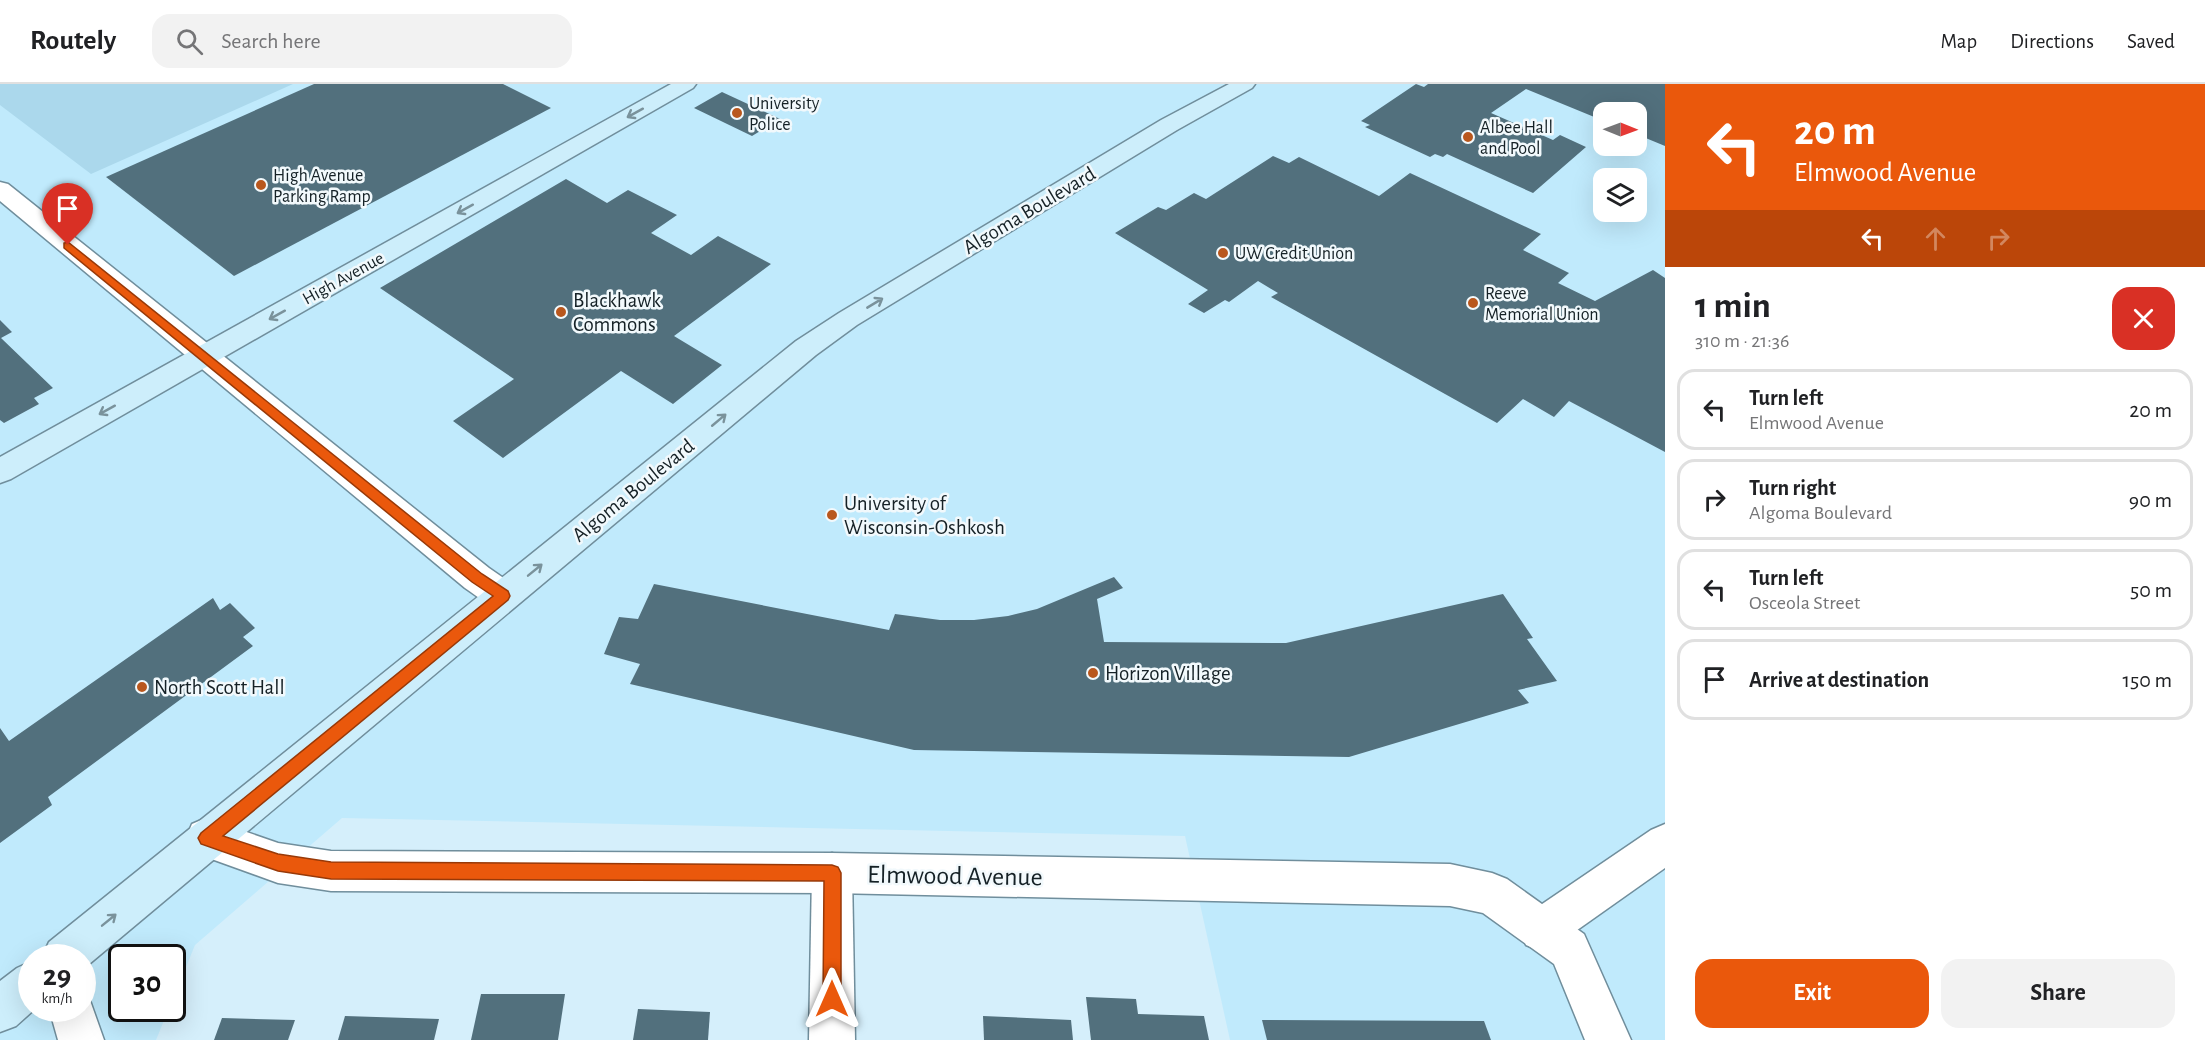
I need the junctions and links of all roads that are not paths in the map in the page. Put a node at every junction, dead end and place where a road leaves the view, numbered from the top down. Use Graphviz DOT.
graph roads {
  1 [pos="686,84"];
  2 [pos="1245,84"];
  3 [pos="0,189"];
  4 [pos="204,356"];
  5 [pos="0,471"];
  6 [pos="503,596"];
  7 [pos="207,838"];
  8 [pos="1665,844"];
  9 [pos="832,873"];
  10 [pos="1540,930"];
  11 [pos="79,944"];
  12 [pos="18,995"];
  13 [pos="0,1010"];
  14 [pos="75,1022"];
  15 [pos="81,1040"];
  16 [pos="832,1040"];
  17 [pos="1608,1040"];
  1 -- 4 [label="main road, High Avenue, one-way"];
  6 -- 2 [label="main road, Algoma Boulevard, one-way"];
  3 -- 4 [label="street"];
  4 -- 5 [label="main road, High Avenue, one-way"];
  4 -- 6 [label="street"];
  6 -- 7 [label="main road, Algoma Boulevard"];
  7 -- 9 [label="street, Elmwood Avenue"];
  11 -- 7 [label="main road, Algoma Boulevard, one-way"];
  8 -- 10 [label="street"];
  9 -- 10 [label="street, Elmwood Avenue"];
  9 -- 16 [label="street"];
  10 -- 17 [label="street"];
  12 -- 13 [label="main road"];
  14 -- 15 [label="street"];
}
